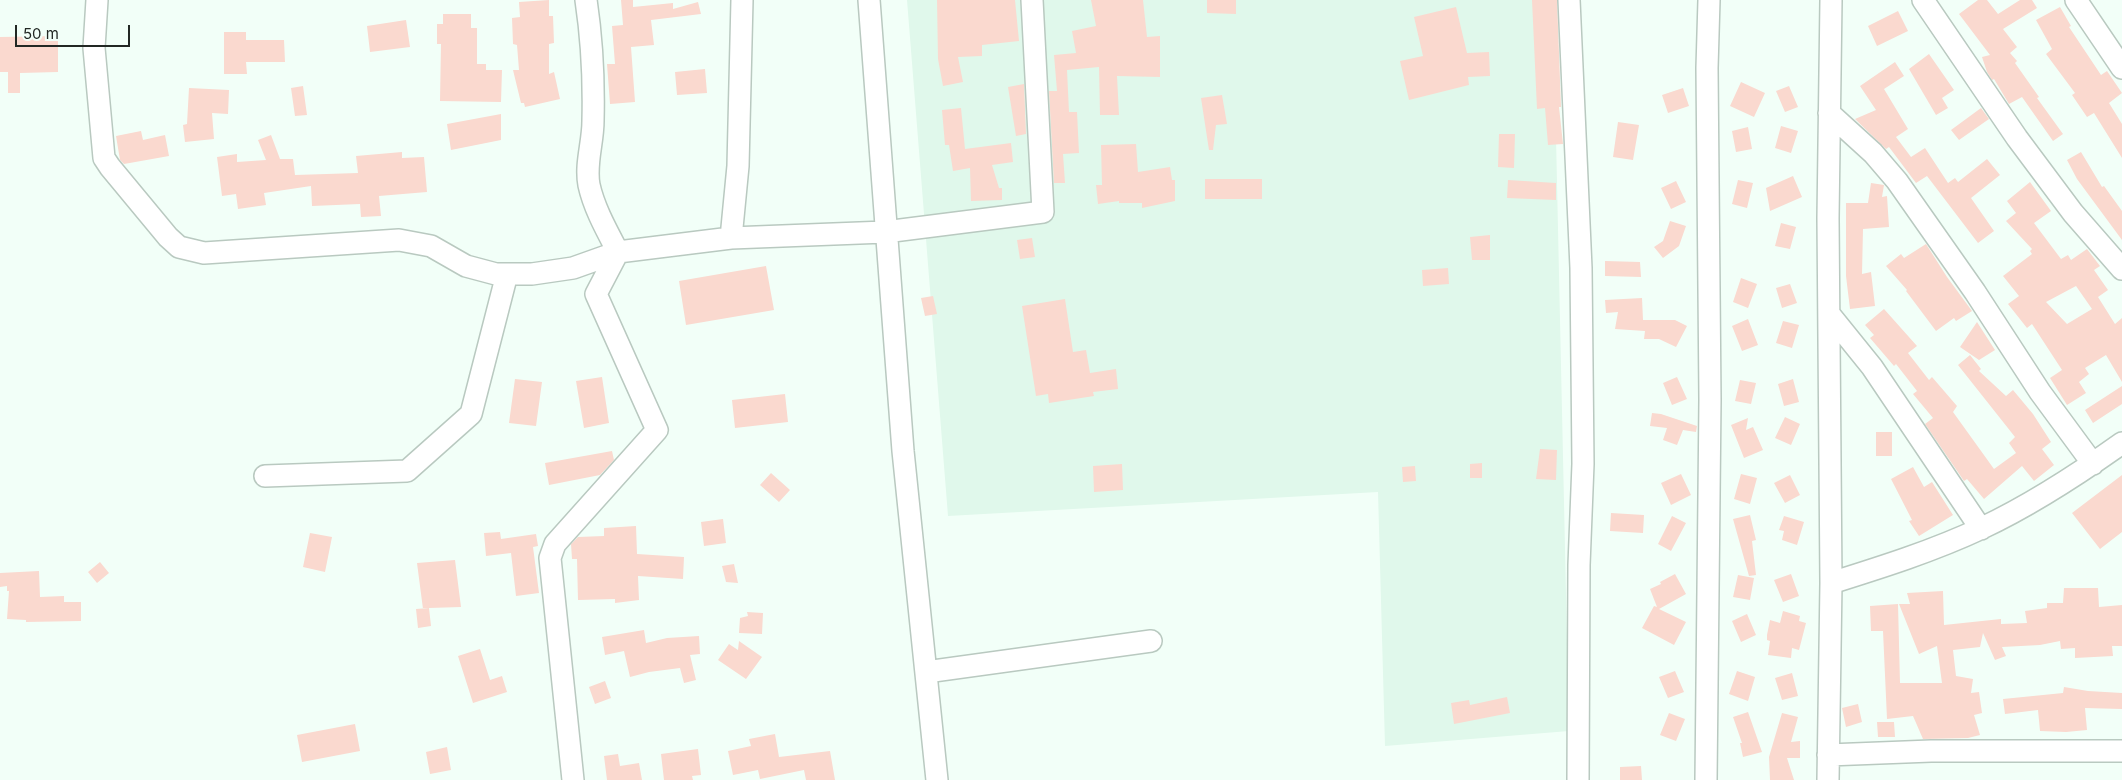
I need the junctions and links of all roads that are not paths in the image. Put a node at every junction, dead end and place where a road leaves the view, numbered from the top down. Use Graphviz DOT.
graph roads {
  1 [pos="97,0"];
  2 [pos="586,0"];
  3 [pos="742,0"];
  4 [pos="868,0"];
  5 [pos="1032,0"];
  6 [pos="1569,0"];
  7 [pos="1708,0"];
  8 [pos="1831,0"];
  9 [pos="1923,0"];
  10 [pos="2076,0"];
  11 [pos="2122,68"];
  12 [pos="1829,113"];
  13 [pos="885,232"];
  14 [pos="731,238"];
  15 [pos="618,252"];
  16 [pos="2122,269"];
  17 [pos="507,274"];
  18 [pos="1830,315"];
  19 [pos="2122,443"];
  20 [pos="2093,464"];
  21 [pos="265,476"];
  22 [pos="1981,529"];
  23 [pos="1830,583"];
  24 [pos="1151,642"];
  25 [pos="926,672"];
  26 [pos="2122,751"];
  27 [pos="1828,755"];
  28 [pos="573,780"];
  29 [pos="936,780"];
  30 [pos="1578,780"];
  31 [pos="1706,780"];
  32 [pos="1828,780"];
  1 -- 17 [label="street"];
  2 -- 15 [label="street"];
  3 -- 14 [label="street"];
  4 -- 13 [label="street"];
  5 -- 13 [label="street"];
  6 -- 30 [label="street"];
  7 -- 31 [label="street"];
  8 -- 12 [label="street"];
  9 -- 16 [label="street"];
  10 -- 11 [label="street"];
  12 -- 18 [label="street"];
  12 -- 20 [label="street"];
  13 -- 14 [label="street"];
  13 -- 25 [label="street"];
  14 -- 15 [label="street"];
  15 -- 17 [label="street"];
  15 -- 28 [label="street"];
  17 -- 21 [label="street"];
  18 -- 22 [label="street"];
  18 -- 23 [label="street"];
  19 -- 20 [label="street"];
  20 -- 22 [label="street"];
  22 -- 23 [label="street"];
  23 -- 27 [label="street"];
  24 -- 25 [label="street"];
  25 -- 29 [label="street"];
  26 -- 27 [label="street"];
  27 -- 32 [label="street"];
}
